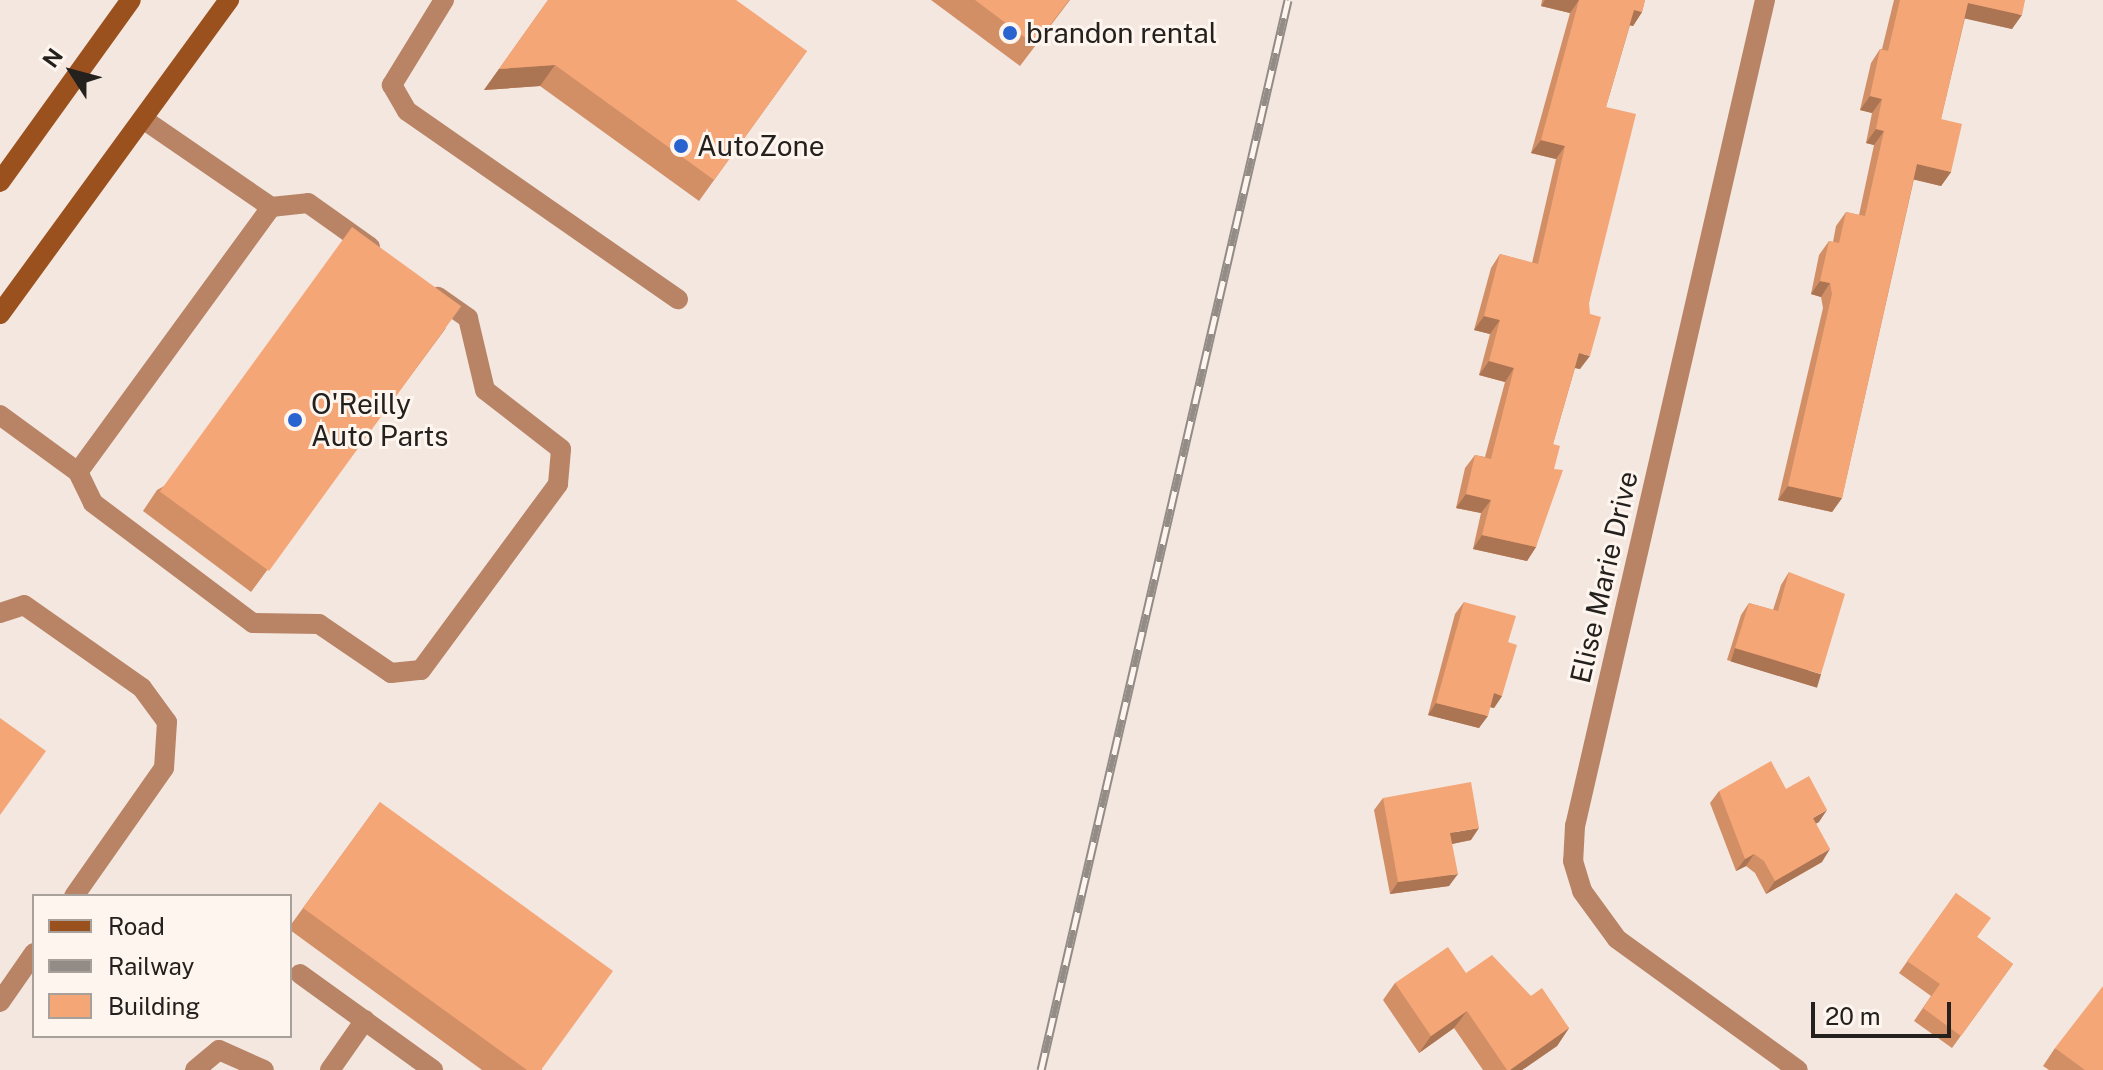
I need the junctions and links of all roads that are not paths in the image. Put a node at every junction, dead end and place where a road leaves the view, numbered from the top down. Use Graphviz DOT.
graph roads {
  1 [pos="131,0"];
  2 [pos="229,0"];
  3 [pos="444,0"];
  4 [pos="1765,0"];
  5 [pos="143,119"];
  6 [pos="0,182"];
  7 [pos="271,207"];
  8 [pos="394,265"];
  9 [pos="419,283"];
  10 [pos="678,299"];
  11 [pos="0,314"];
  12 [pos="0,415"];
  13 [pos="78,472"];
  14 [pos="0,613"];
  15 [pos="75,894"];
  16 [pos="32,956"];
  17 [pos="300,974"];
  18 [pos="0,1002"];
  19 [pos="365,1020"];
  20 [pos="195,1070"];
  21 [pos="264,1070"];
  22 [pos="330,1070"];
  23 [pos="433,1070"];
  24 [pos="1798,1070"];
  1 -- 6 [label="main road"];
  2 -- 5 [label="main road"];
  3 -- 10 [label="street"];
  4 -- 24 [label="street, Elise Marie Drive"];
  5 -- 7 [label="street"];
  5 -- 11 [label="main road"];
  7 -- 8 [label="street"];
  7 -- 13 [label="street"];
  9 -- 13 [label="street"];
  12 -- 13 [label="street"];
  14 -- 15 [label="street"];
  16 -- 18 [label="street"];
  17 -- 19 [label="street"];
  19 -- 22 [label="street"];
  19 -- 23 [label="street"];
  20 -- 21 [label="street"];
}
